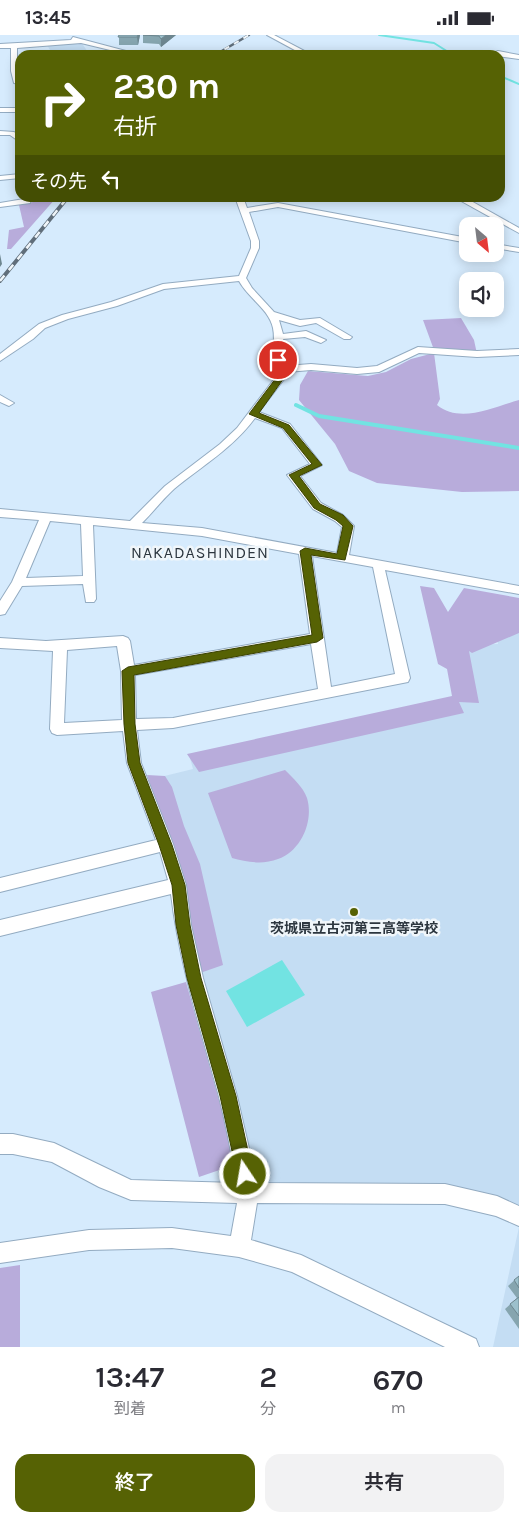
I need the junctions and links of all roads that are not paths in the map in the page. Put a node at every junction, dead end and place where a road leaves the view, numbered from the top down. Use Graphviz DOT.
graph roads {
  1 [pos="56,35"];
  2 [pos="270,35"];
  3 [pos="82,38"];
  4 [pos="0,46"];
  5 [pos="14,46"];
  6 [pos="119,50"];
  7 [pos="299,50"];
  8 [pos="15,54"];
  9 [pos="505,54"];
  10 [pos="519,57"];
  11 [pos="0,110"];
  12 [pos="15,111"];
  13 [pos="0,133"];
  14 [pos="15,136"];
  15 [pos="15,140"];
  16 [pos="0,141"];
  17 [pos="15,176"];
  18 [pos="0,178"];
  19 [pos="20,202"];
  20 [pos="242,202"];
  21 [pos="466,202"];
  22 [pos="0,205"];
  23 [pos="243,211"];
  24 [pos="519,231"];
  25 [pos="459,239"];
  26 [pos="504,248"];
  27 [pos="519,250"];
  28 [pos="242,278"];
  29 [pos="270,314"];
  30 [pos="278,337"];
  31 [pos="347,337"];
  32 [pos="320,340"];
  33 [pos="519,352"];
  34 [pos="0,358"];
  35 [pos="283,369"];
  36 [pos="254,414"];
  37 [pos="0,513"];
  38 [pos="46,518"];
  39 [pos="86,521"];
  40 [pos="133,525"];
  41 [pos="305,551"];
  42 [pos="342,558"];
  43 [pos="378,565"];
  44 [pos="89,580"];
  45 [pos="18,582"];
  46 [pos="519,590"];
  47 [pos="90,599"];
  48 [pos="0,611"];
  49 [pos="317,638"];
  50 [pos="0,643"];
  51 [pos="60,647"];
  52 [pos="128,671"];
  53 [pos="325,693"];
  54 [pos="129,724"];
  55 [pos="165,845"];
  56 [pos="0,885"];
  57 [pos="178,885"];
  58 [pos="0,928"];
  59 [pos="0,1144"];
  60 [pos="249,1193"];
  61 [pos="519,1216"];
  62 [pos="239,1247"];
  63 [pos="0,1253"];
  64 [pos="468,1347"];
  1 -- 3 [label="street"];
  2 -- 7 [label="street"];
  3 -- 5 [label="street"];
  3 -- 6 [label="street"];
  4 -- 5 [label="street"];
  5 -- 8 [label="street"];
  9 -- 10 [label="street"];
  11 -- 12 [label="street"];
  13 -- 14 [label="street"];
  15 -- 16 [label="street"];
  17 -- 18 [label="street"];
  19 -- 22 [label="street"];
  20 -- 23 [label="street"];
  21 -- 24 [label="street"];
  23 -- 25 [label="street"];
  23 -- 28 [label="street"];
  26 -- 27 [label="street"];
  28 -- 29 [label="street"];
  28 -- 34 [label="street"];
  29 -- 30 [label="street"];
  29 -- 31 [label="street"];
  30 -- 32 [label="street"];
  30 -- 35 [label="street"];
  33 -- 35 [label="street"];
  35 -- 36 [label="street"];
  36 -- 40 [label="street"];
  36 -- 42 [label="street"];
  37 -- 38 [label="street"];
  38 -- 39 [label="street"];
  38 -- 45 [label="street"];
  39 -- 40 [label="street"];
  39 -- 44 [label="street"];
  40 -- 41 [label="street"];
  41 -- 42 [label="street"];
  41 -- 49 [label="street"];
  42 -- 43 [label="street"];
  43 -- 46 [label="street"];
  43 -- 53 [label="street"];
  44 -- 45 [label="street"];
  44 -- 47 [label="street"];
  45 -- 48 [label="street"];
  49 -- 52 [label="street"];
  49 -- 53 [label="street"];
  50 -- 51 [label="street"];
  51 -- 52 [label="street"];
  51 -- 54 [label="street"];
  52 -- 54 [label="street"];
  53 -- 54 [label="street"];
  54 -- 55 [label="street"];
  55 -- 56 [label="street"];
  55 -- 57 [label="street"];
  57 -- 58 [label="street"];
  57 -- 60 [label="street"];
  59 -- 60 [label="street"];
  60 -- 61 [label="street"];
  60 -- 62 [label="street"];
  62 -- 63 [label="street"];
  62 -- 64 [label="street"];
}
